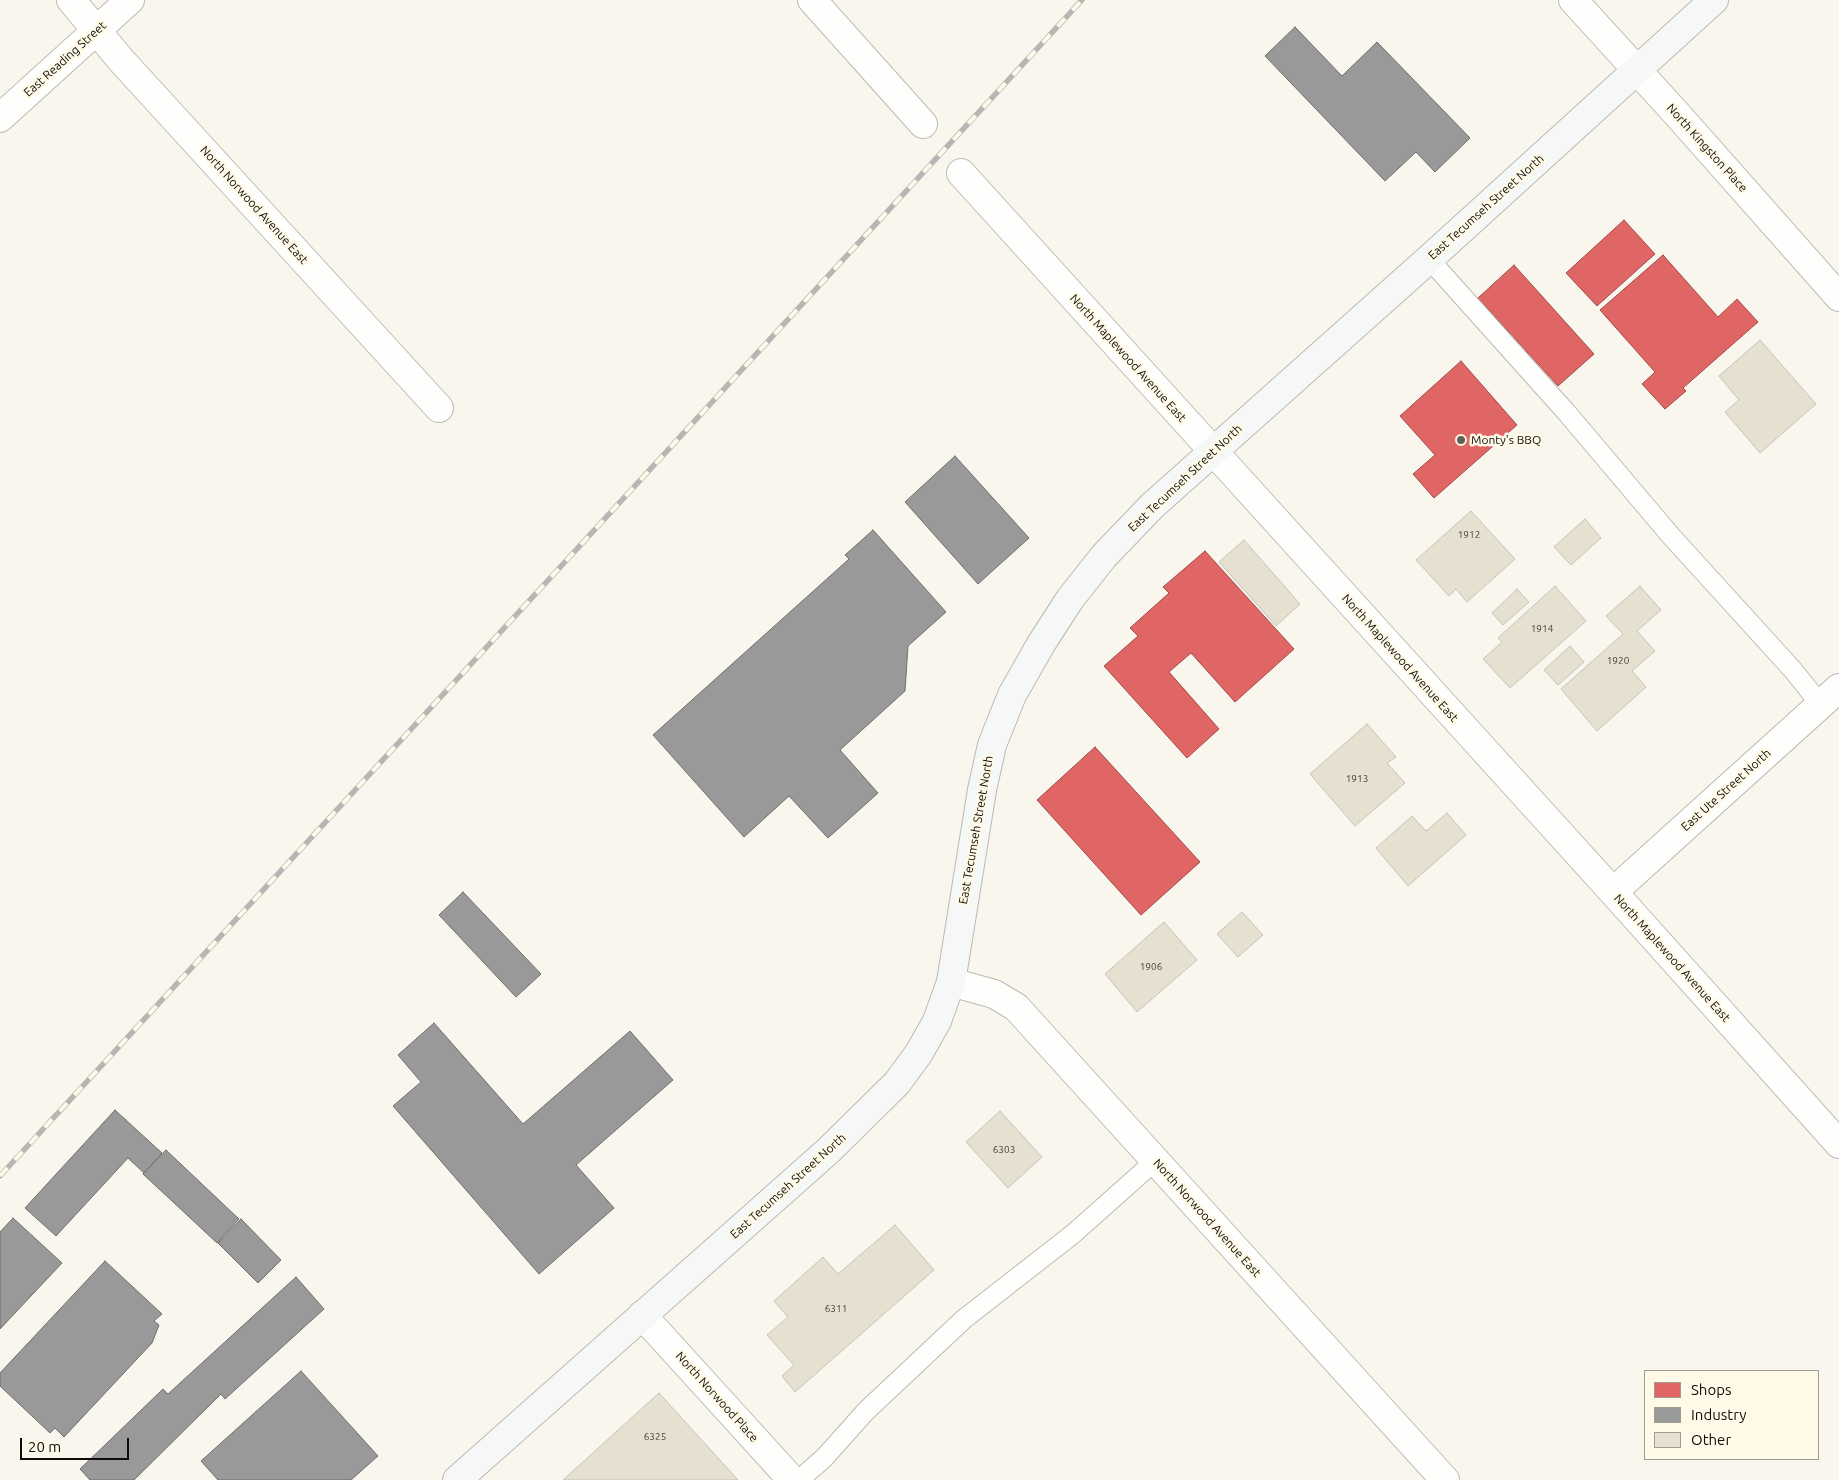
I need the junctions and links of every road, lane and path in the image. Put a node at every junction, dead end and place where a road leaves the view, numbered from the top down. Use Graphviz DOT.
graph roads {
  1 [pos="71,0"];
  2 [pos="130,0"];
  3 [pos="812,0"];
  4 [pos="1573,0"];
  5 [pos="1714,0"];
  6 [pos="96,30"];
  7 [pos="1637,69"];
  8 [pos="0,118"];
  9 [pos="923,124"];
  10 [pos="960,173"];
  11 [pos="1429,260"];
  12 [pos="1839,297"];
  13 [pos="439,408"];
  14 [pos="1213,451"];
  15 [pos="1830,696"];
  16 [pos="1613,892"];
  17 [pos="952,982"];
  18 [pos="1839,1144"];
  19 [pos="1154,1161"];
  20 [pos="642,1315"];
  21 [pos="457,1480"];
  22 [pos="792,1480"];
  23 [pos="799,1480"];
  24 [pos="1445,1480"];
  1 -- 6 [label="street, North Norwood Avenue East"];
  2 -- 6 [label="street, East Reading Street"];
  3 -- 9 [label="street"];
  4 -- 7 [label="street, North Kingston Place"];
  5 -- 7 [label="street, East Tecumseh Street North"];
  6 -- 8 [label="street, East Reading Street"];
  6 -- 13 [label="street, North Norwood Avenue East"];
  7 -- 11 [label="street, East Tecumseh Street North"];
  7 -- 12 [label="street, North Kingston Place"];
  10 -- 14 [label="street, North Maplewood Avenue East"];
  11 -- 14 [label="street, East Tecumseh Street North"];
  11 -- 15 [label="lane"];
  14 -- 16 [label="street, North Maplewood Avenue East"];
  14 -- 17 [label="street, East Tecumseh Street North"];
  15 -- 16 [label="street, East Ute Street North"];
  16 -- 18 [label="street, North Maplewood Avenue East"];
  17 -- 19 [label="street, North Norwood Avenue East"];
  17 -- 20 [label="street, East Tecumseh Street North"];
  19 -- 23 [label="lane"];
  19 -- 24 [label="street, North Norwood Avenue East"];
  20 -- 21 [label="street, East Tecumseh Street North"];
  20 -- 22 [label="street, North Norwood Place"];
}
